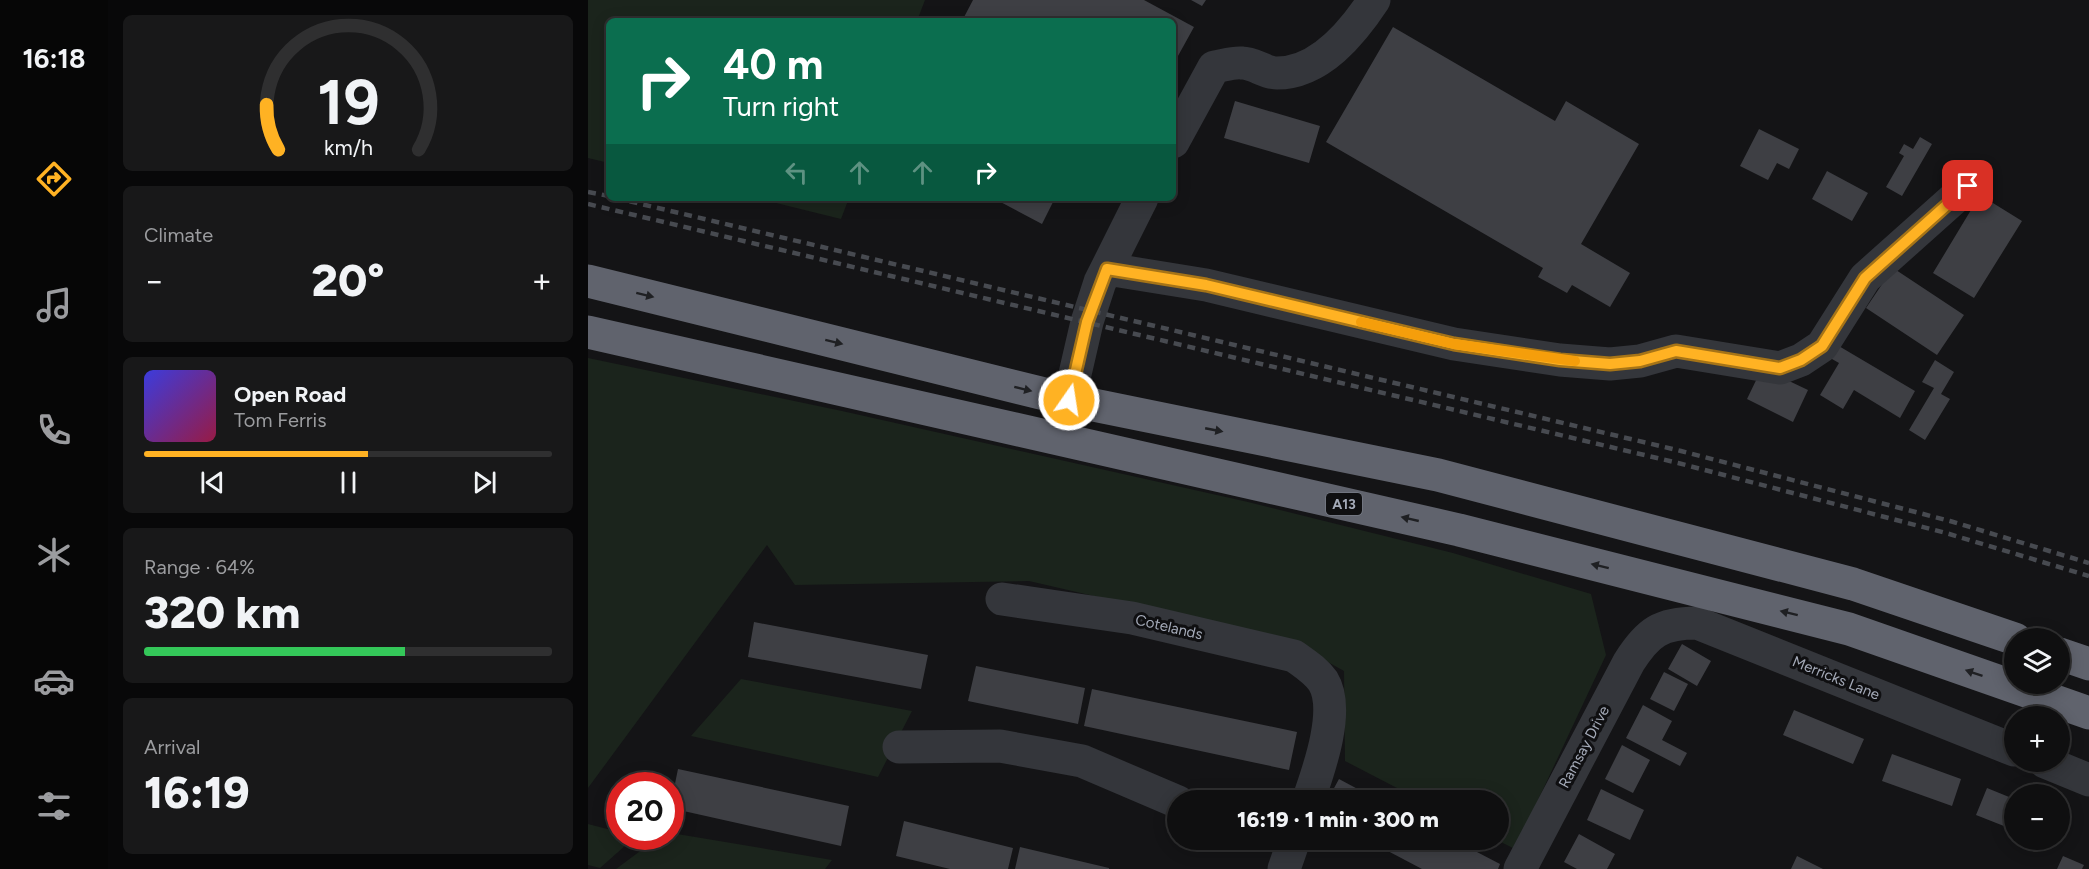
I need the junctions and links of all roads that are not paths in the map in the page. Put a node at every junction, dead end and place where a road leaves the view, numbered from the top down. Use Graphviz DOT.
graph roads {
  1 [pos="1374,0"];
  2 [pos="1176,137"];
  3 [pos="1968,186"];
  4 [pos="1141,201"];
  5 [pos="1107,269"];
  6 [pos="588,280"];
  7 [pos="588,332"];
  8 [pos="1069,400"];
  9 [pos="1002,598"];
  10 [pos="1655,631"];
  11 [pos="2004,635"];
  12 [pos="2070,657"];
  13 [pos="2089,664"];
  14 [pos="2089,713"];
  15 [pos="2004,746"];
  16 [pos="899,747"];
  17 [pos="2069,772"];
  18 [pos="2089,780"];
  19 [pos="1311,790"];
  20 [pos="1167,797"];
  21 [pos="1520,869"];
  1 -- 2 [label="street"];
  3 -- 5 [label="street"];
  4 -- 5 [label="street"];
  5 -- 8 [label="street"];
  6 -- 8 [label="highway, one-way"];
  14 -- 7 [label="highway, A13, one-way"];
  8 -- 11 [label="highway, one-way"];
  9 -- 19 [label="street, Cotelands"];
  10 -- 15 [label="street, Merricks Lane"];
  10 -- 21 [label="street, Ramsay Drive"];
  12 -- 13 [label="highway"];
  16 -- 20 [label="street"];
  17 -- 18 [label="street"];
}
